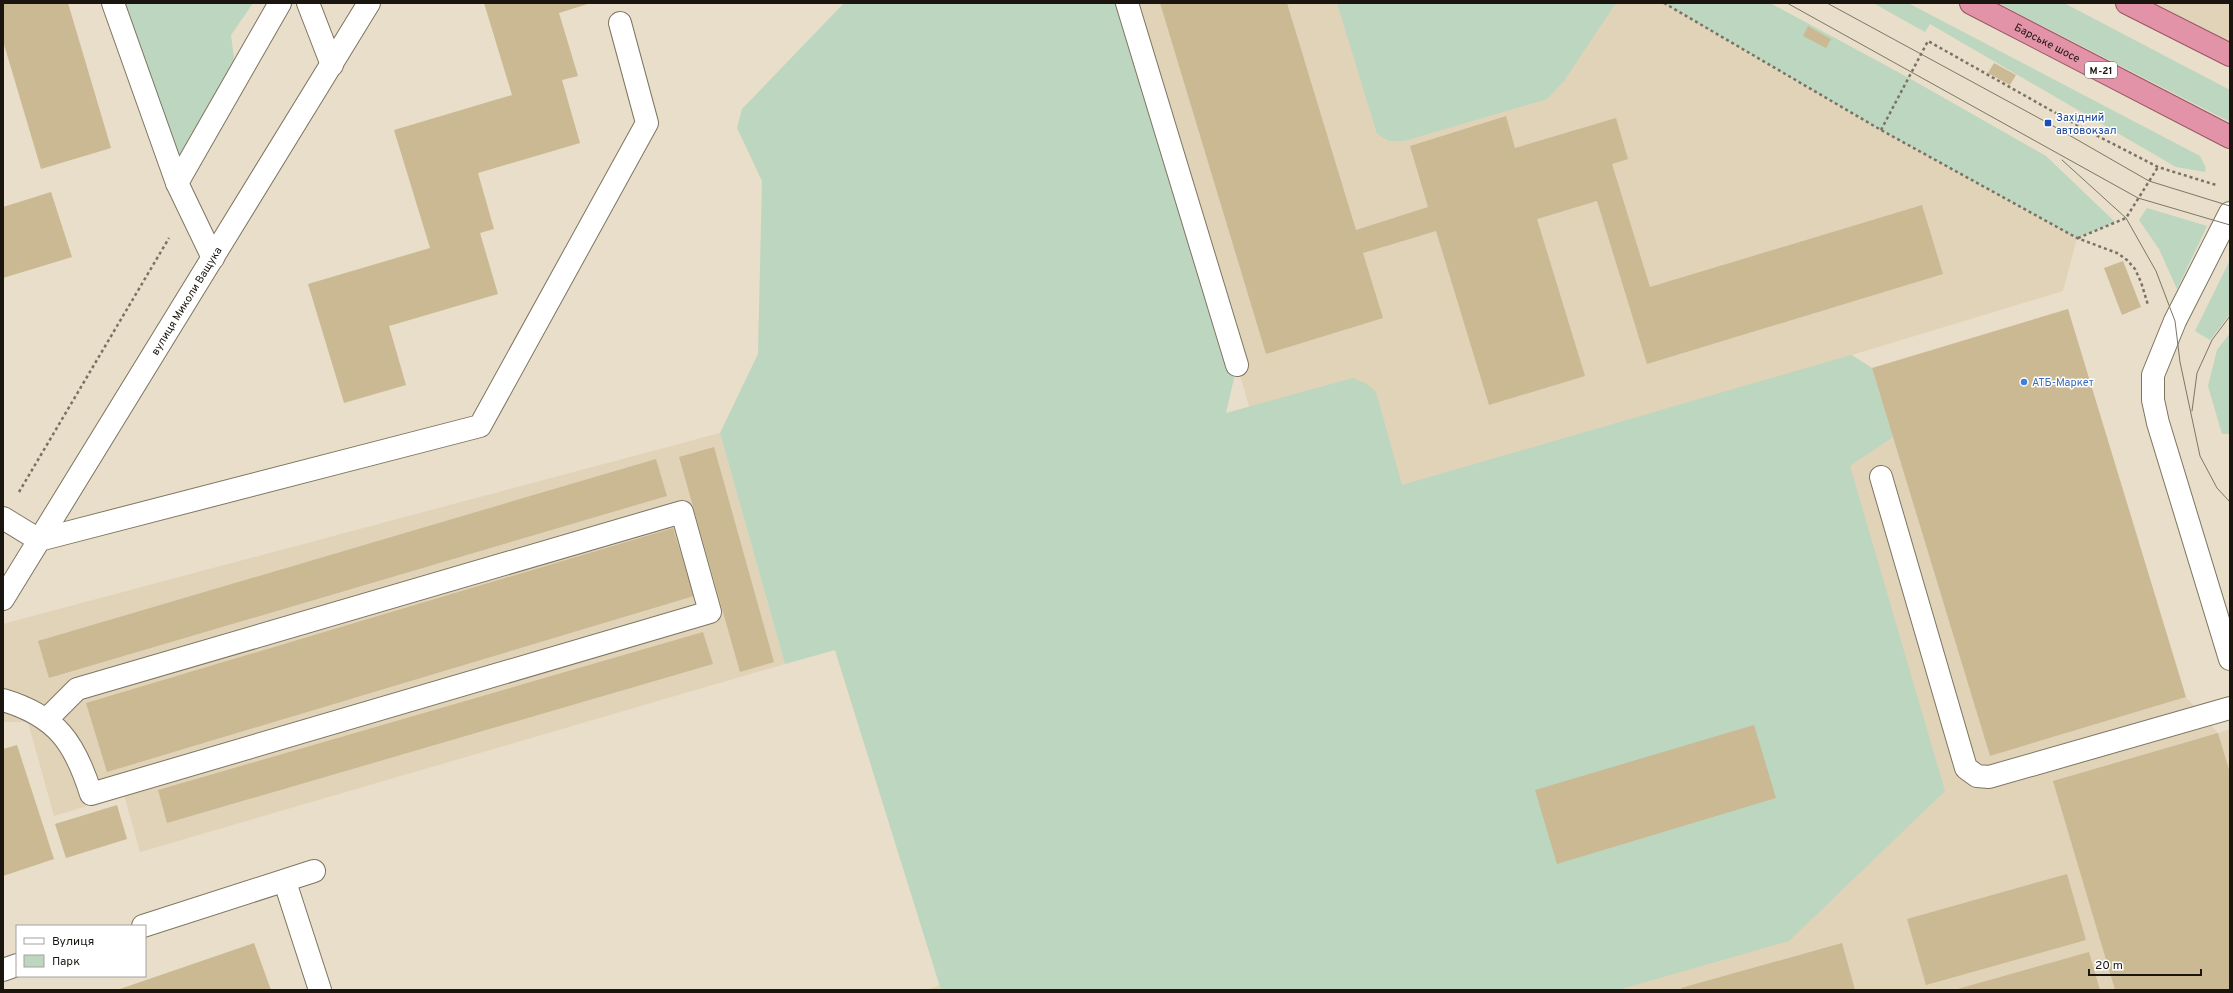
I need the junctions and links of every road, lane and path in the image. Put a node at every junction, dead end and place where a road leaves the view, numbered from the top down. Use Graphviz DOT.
graph roads {
  1 [pos="113,3"];
  2 [pos="280,3"];
  3 [pos="308,3"];
  4 [pos="369,3"];
  5 [pos="1127,3"];
  6 [pos="1664,3"];
  7 [pos="1971,3"];
  8 [pos="2126,3"];
  9 [pos="620,23"];
  10 [pos="2230,55"];
  11 [pos="332,65"];
  12 [pos="1881,130"];
  13 [pos="2230,137"];
  14 [pos="2158,167"];
  15 [pos="177,183"];
  16 [pos="2223,187"];
  17 [pos="189,206"];
  18 [pos="2230,213"];
  19 [pos="2077,238"];
  20 [pos="213,258"];
  21 [pos="2149,310"];
  22 [pos="1237,365"];
  23 [pos="1881,477"];
  24 [pos="3,518"];
  25 [pos="39,540"];
  26 [pos="3,599"];
  27 [pos="2230,659"];
  28 [pos="3,700"];
  29 [pos="2230,708"];
  30 [pos="46,720"];
  31 [pos="314,871"];
  32 [pos="285,882"];
  33 [pos="146,925"];
  34 [pos="16,965"];
  35 [pos="3,970"];
  36 [pos="320,990"];
  1 -- 15 [label="street"];
  2 -- 15 [label="street"];
  3 -- 11 [label="street"];
  4 -- 11 [label="street, вулиця Миколи Ващука"];
  5 -- 22 [label="street"];
  6 -- 12 [label="path"];
  7 -- 13 [label="highway, Барське шосе / М-21"];
  8 -- 10 [label="highway"];
  9 -- 25 [label="street"];
  11 -- 20 [label="street, вулиця Миколи Ващука"];
  12 -- 14 [label="path"];
  12 -- 19 [label="path"];
  14 -- 16 [label="path"];
  14 -- 19 [label="path"];
  15 -- 17 [label="street"];
  17 -- 20 [label="street"];
  17 -- 24 [label="path"];
  18 -- 27 [label="street"];
  19 -- 21 [label="path"];
  20 -- 25 [label="street, вулиця Миколи Ващука"];
  23 -- 29 [label="street"];
  24 -- 25 [label="street"];
  25 -- 26 [label="street, вулиця Миколи Ващука"];
  28 -- 30 [label="street"];
  30 -- 30 [label="street"];
  31 -- 32 [label="street"];
  32 -- 33 [label="street"];
  32 -- 36 [label="street"];
  34 -- 35 [label="street"];
}
